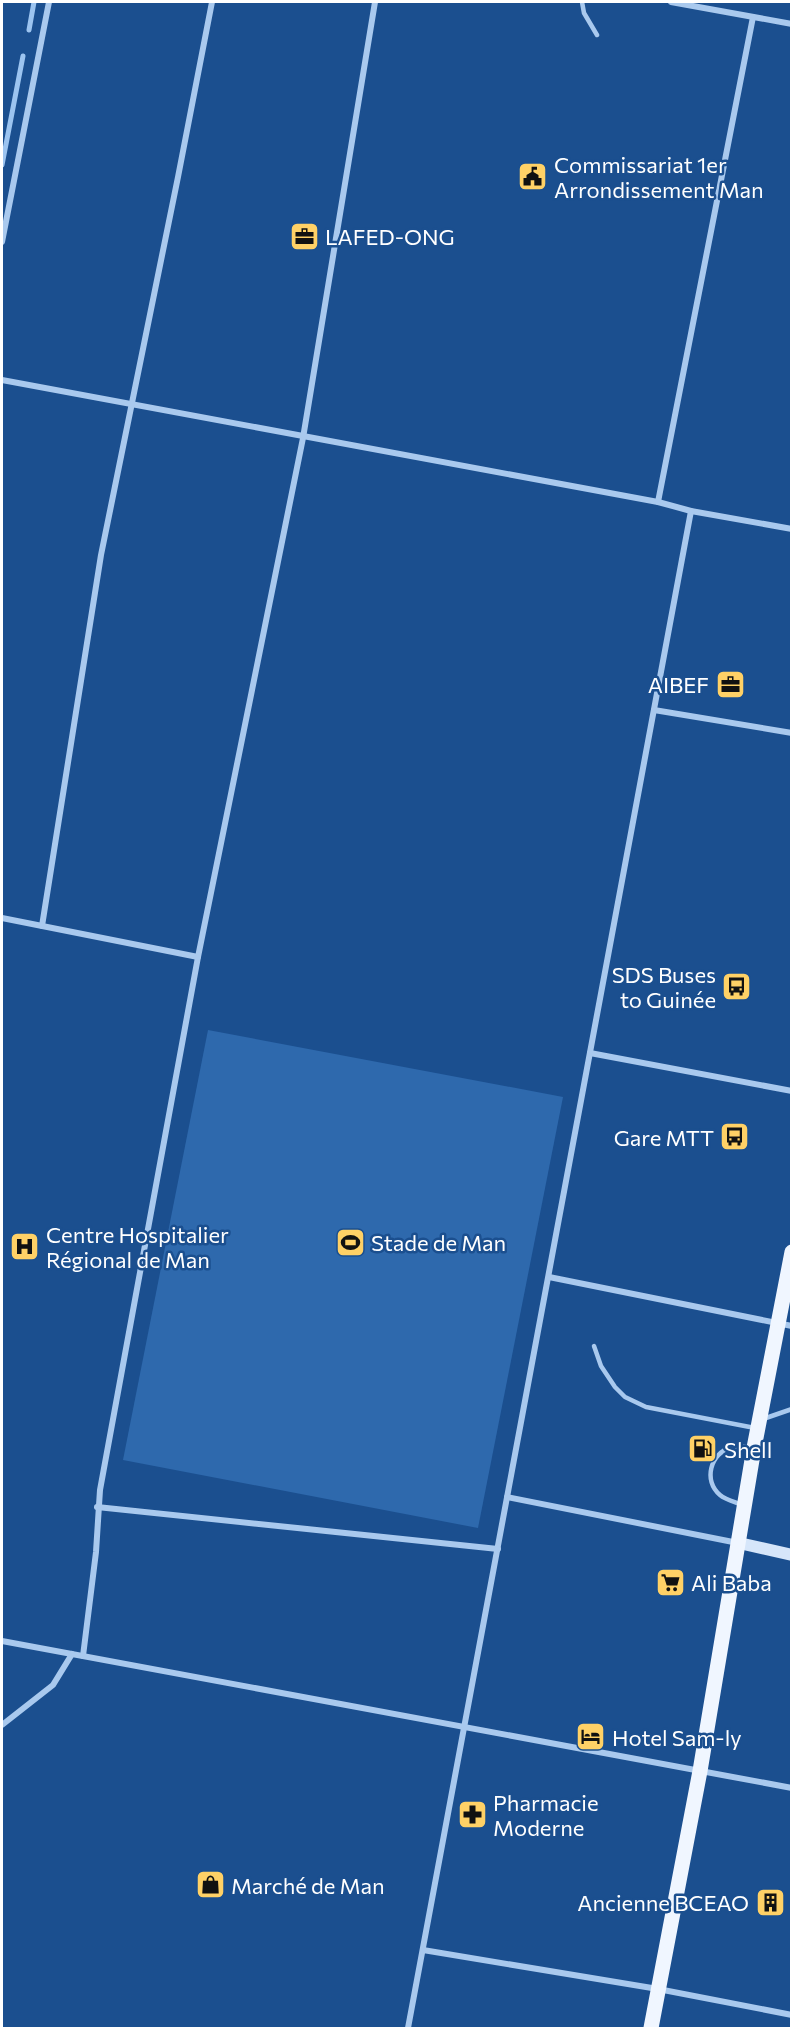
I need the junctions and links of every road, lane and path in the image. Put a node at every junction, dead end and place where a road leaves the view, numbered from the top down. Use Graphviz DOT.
graph roads {
  1 [pos="49,2"];
  2 [pos="212,2"];
  3 [pos="375,2"];
  4 [pos="582,2"];
  5 [pos="671,2"];
  6 [pos="753,17"];
  7 [pos="792,24"];
  8 [pos="597,35"];
  9 [pos="2,242"];
  10 [pos="2,380"];
  11 [pos="132,403"];
  12 [pos="303,438"];
  13 [pos="658,502"];
  14 [pos="691,511"];
  15 [pos="792,529"];
  16 [pos="654,710"];
  17 [pos="792,733"];
  18 [pos="2,918"];
  19 [pos="42,926"];
  20 [pos="198,957"];
  21 [pos="590,1053"];
  22 [pos="792,1091"];
  23 [pos="792,1252"];
  24 [pos="549,1277"];
  25 [pos="785,1324"];
  26 [pos="594,1346"];
  27 [pos="792,1409"];
  28 [pos="758,1425"];
  29 [pos="754,1448"];
  30 [pos="507,1497"];
  31 [pos="745,1506"];
  32 [pos="98,1507"];
  33 [pos="739,1543"];
  34 [pos="498,1550"];
  35 [pos="792,1555"];
  36 [pos="2,1641"];
  37 [pos="72,1654"];
  38 [pos="83,1656"];
  39 [pos="2,1725"];
  40 [pos="465,1728"];
  41 [pos="700,1771"];
  42 [pos="792,1788"];
  43 [pos="423,1950"];
  44 [pos="658,1989"];
  45 [pos="792,2015"];
  46 [pos="408,2028"];
  47 [pos="651,2028"];
  1 -- 9 [label="street"];
  2 -- 11 [label="street"];
  3 -- 12 [label="street"];
  4 -- 8 [label="lane"];
  5 -- 6 [label="street"];
  6 -- 7 [label="street"];
  6 -- 13 [label="street"];
  10 -- 11 [label="street"];
  11 -- 12 [label="street"];
  11 -- 19 [label="street"];
  12 -- 13 [label="street"];
  12 -- 20 [label="street"];
  13 -- 14 [label="street"];
  14 -- 15 [label="street"];
  14 -- 16 [label="street"];
  16 -- 17 [label="street"];
  16 -- 21 [label="street"];
  18 -- 19 [label="street"];
  19 -- 20 [label="street"];
  20 -- 32 [label="street"];
  21 -- 22 [label="street"];
  21 -- 24 [label="street"];
  23 -- 25 [label="main road"];
  24 -- 25 [label="street"];
  24 -- 30 [label="street"];
  25 -- 28 [label="main road"];
  26 -- 28 [label="lane"];
  27 -- 28 [label="lane"];
  28 -- 29 [label="main road"];
  29 -- 31 [label="main road"];
  29 -- 31 [label="lane"];
  30 -- 33 [label="street"];
  30 -- 34 [label="street"];
  31 -- 33 [label="main road"];
  32 -- 34 [label="street"];
  32 -- 38 [label="street"];
  33 -- 35 [label="main road"];
  33 -- 41 [label="main road"];
  34 -- 40 [label="street"];
  36 -- 37 [label="street"];
  37 -- 38 [label="street"];
  37 -- 39 [label="street"];
  38 -- 40 [label="street"];
  40 -- 41 [label="street"];
  40 -- 43 [label="street"];
  41 -- 42 [label="street"];
  41 -- 44 [label="main road"];
  43 -- 44 [label="street"];
  43 -- 46 [label="street"];
  44 -- 45 [label="street"];
  44 -- 47 [label="main road"];
}
